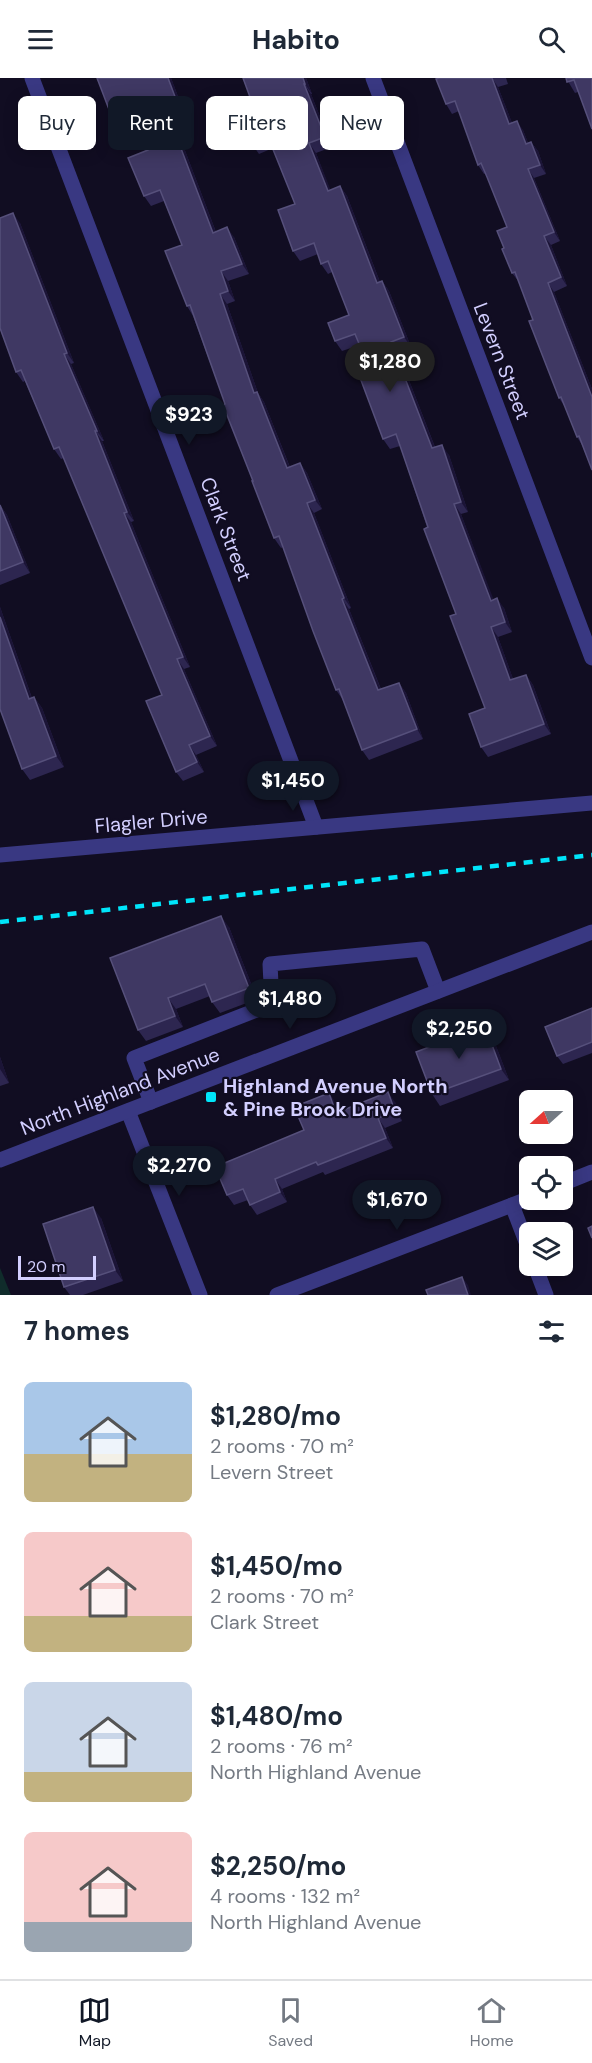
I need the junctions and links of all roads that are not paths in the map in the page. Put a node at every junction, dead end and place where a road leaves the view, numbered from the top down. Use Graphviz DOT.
graph roads {
  1 [pos="32,78"];
  2 [pos="373,78"];
  3 [pos="592,658"];
  4 [pos="592,803"];
  5 [pos="316,827"];
  6 [pos="0,855"];
  7 [pos="592,932"];
  8 [pos="438,991"];
  9 [pos="150,1102"];
  10 [pos="128,1111"];
  11 [pos="0,1160"];
  12 [pos="592,1172"];
  13 [pos="573,1180"];
  14 [pos="519,1202"];
  15 [pos="512,1205"];
  16 [pos="519,1223"];
  17 [pos="539,1276"];
  18 [pos="200,1295"];
  19 [pos="277,1295"];
  20 [pos="546,1295"];
  1 -- 5 [label="street, Clark Street"];
  2 -- 3 [label="street, Levern Street"];
  4 -- 5 [label="street, Flagler Drive"];
  5 -- 6 [label="street, Flagler Drive"];
  7 -- 8 [label="street, North Highland Avenue"];
  8 -- 9 [label="street, North Highland Avenue"];
  8 -- 9 [label="street"];
  9 -- 10 [label="street, North Highland Avenue"];
  10 -- 11 [label="street, North Highland Avenue"];
  10 -- 18 [label="street"];
  12 -- 13 [label="street"];
  14 -- 15 [label="street"];
  15 -- 16 [label="street"];
  15 -- 19 [label="street"];
  17 -- 20 [label="street"];
}
